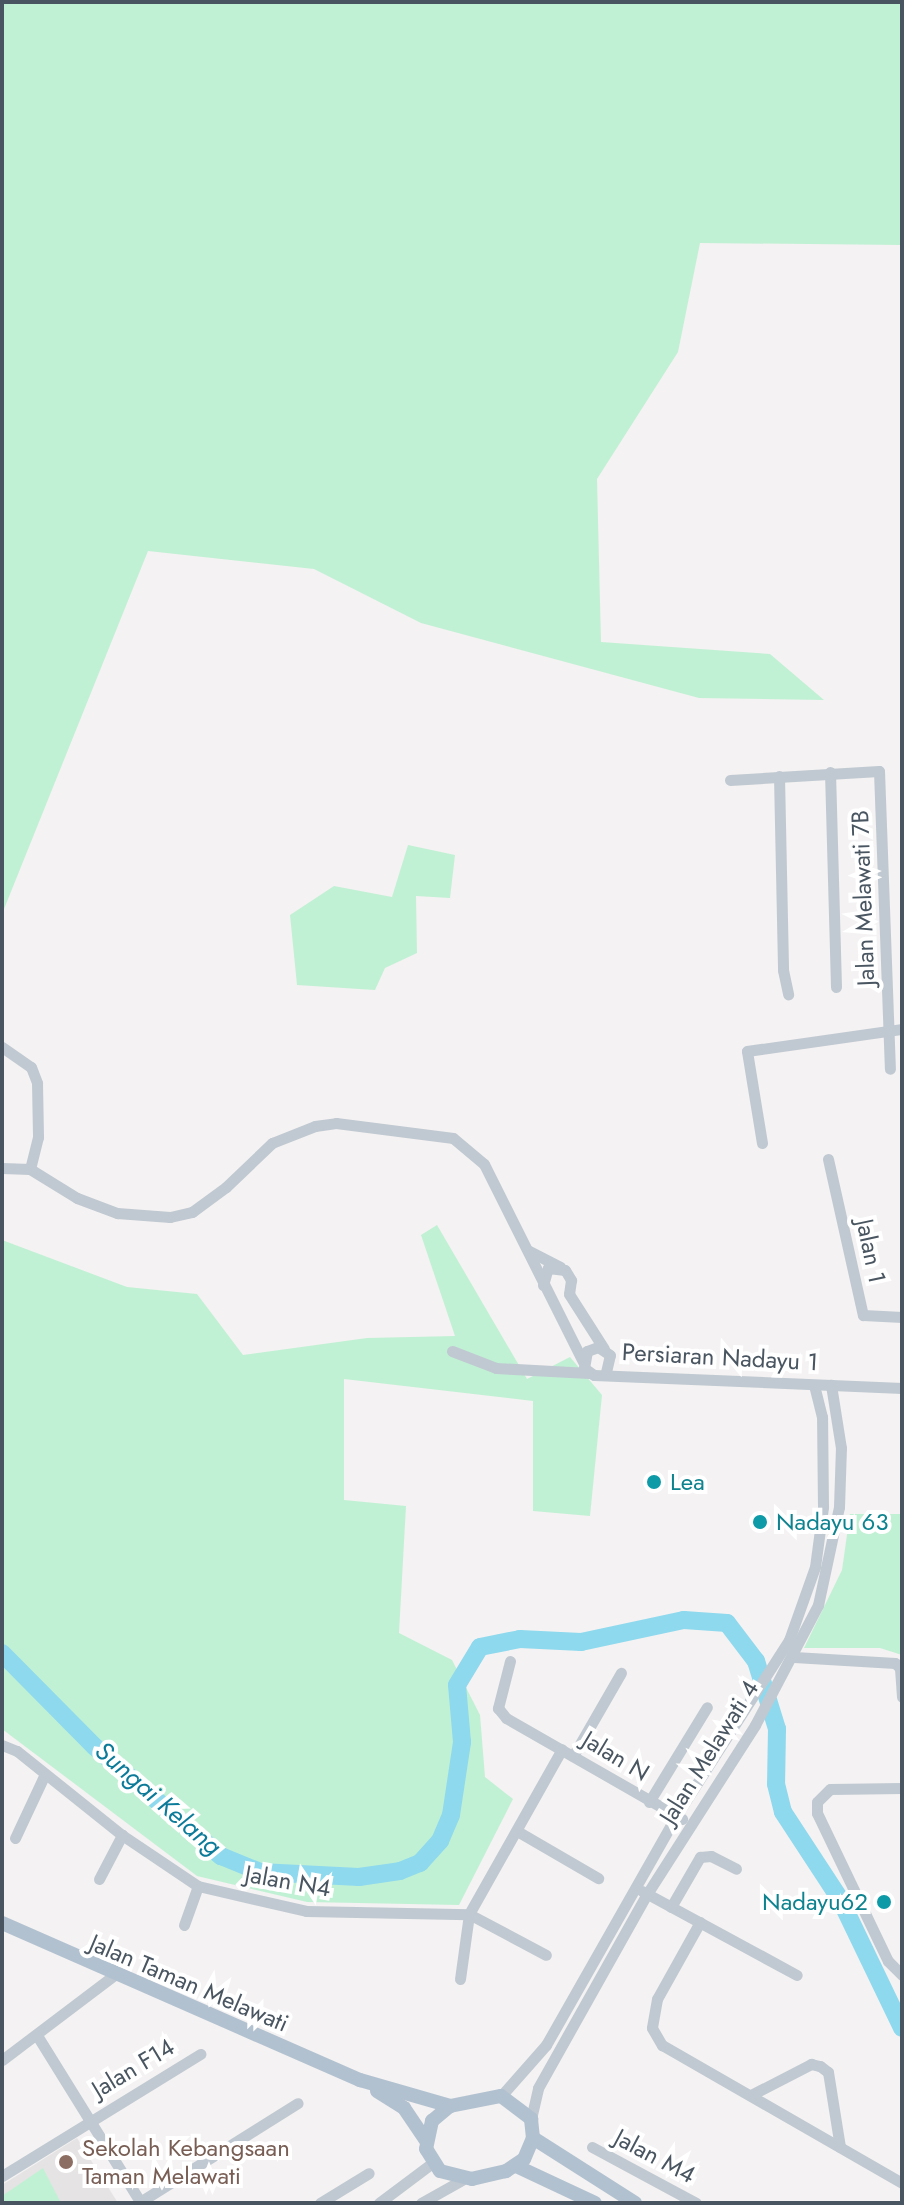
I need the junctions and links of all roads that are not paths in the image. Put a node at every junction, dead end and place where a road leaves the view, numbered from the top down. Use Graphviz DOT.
graph roads {
  1 [pos="830,772"];
  2 [pos="779,776"];
  3 [pos="730,780"];
  4 [pos="836,987"];
  5 [pos="788,994"];
  6 [pos="888,1007"];
  7 [pos="902,1009"];
  8 [pos="902,1029"];
  9 [pos="887,1033"];
  10 [pos="2,1047"];
  11 [pos="890,1069"];
  12 [pos="762,1143"];
  13 [pos="828,1159"];
  14 [pos="2,1168"];
  15 [pos="30,1169"];
  16 [pos="529,1251"];
  17 [pos="565,1271"];
  18 [pos="543,1285"];
  19 [pos="569,1294"];
  20 [pos="551,1299"];
  21 [pos="902,1317"];
  22 [pos="604,1349"];
  23 [pos="452,1351"];
  24 [pos="586,1368"];
  25 [pos="606,1372"];
  26 [pos="814,1385"];
  27 [pos="831,1385"];
  28 [pos="902,1388"];
  29 [pos="794,1657"];
  30 [pos="510,1661"];
  31 [pos="621,1673"];
  32 [pos="902,1697"];
  33 [pos="707,1707"];
  34 [pos="2,1744"];
  35 [pos="568,1752"];
  36 [pos="44,1776"];
  37 [pos="902,1788"];
  38 [pos="649,1802"];
  39 [pos="676,1816"];
  40 [pos="689,1823"];
  41 [pos="517,1831"];
  42 [pos="122,1835"];
  43 [pos="15,1838"];
  44 [pos="736,1869"];
  45 [pos="598,1878"];
  46 [pos="99,1879"];
  47 [pos="198,1886"];
  48 [pos="635,1887"];
  49 [pos="647,1894"];
  50 [pos="671,1907"];
  51 [pos="469,1914"];
  52 [pos="700,1922"];
  53 [pos="2,1923"];
  54 [pos="184,1925"];
  55 [pos="546,1955"];
  56 [pos="797,1975"];
  57 [pos="902,1975"];
  58 [pos="113,1976"];
  59 [pos="460,1979"];
  60 [pos="38,2037"];
  61 [pos="200,2054"];
  62 [pos="2,2060"];
  63 [pos="360,2080"];
  64 [pos="751,2095"];
  65 [pos="501,2096"];
  66 [pos="298,2103"];
  67 [pos="450,2106"];
  68 [pos="89,2119"];
  69 [pos="531,2119"];
  70 [pos="533,2138"];
  71 [pos="426,2141"];
  72 [pos="592,2147"];
  73 [pos="840,2147"];
  74 [pos="432,2163"];
  75 [pos="516,2166"];
  76 [pos="369,2173"];
  77 [pos="2,2176"];
  78 [pos="462,2180"];
  79 [pos="902,2183"];
  80 [pos="140,2202"];
  81 [pos="320,2203"];
  82 [pos="379,2203"];
  83 [pos="421,2203"];
  84 [pos="595,2203"];
  85 [pos="635,2203"];
  86 [pos="696,2203"];
  1 -- 2 [label="street"];
  1 -- 4 [label="street"];
  1 -- 6 [label="street, Jalan Melawati 7B"];
  2 -- 3 [label="street"];
  2 -- 5 [label="street"];
  6 -- 7 [label="street"];
  6 -- 9 [label="street, Jalan Melawati 7B"];
  8 -- 9 [label="street"];
  9 -- 11 [label="street, Jalan Melawati 7B"];
  9 -- 12 [label="street"];
  10 -- 15 [label="street"];
  13 -- 21 [label="street, Jalan 1"];
  14 -- 15 [label="street"];
  15 -- 16 [label="street"];
  16 -- 17 [label="street"];
  16 -- 18 [label="street"];
  17 -- 18 [label="street"];
  17 -- 19 [label="street"];
  18 -- 20 [label="street"];
  19 -- 20 [label="street"];
  19 -- 22 [label="street, Persiaran Nadayu 1"];
  20 -- 24 [label="street"];
  22 -- 24 [label="street"];
  22 -- 25 [label="street"];
  23 -- 24 [label="street, Persiaran Nadayu 1"];
  24 -- 25 [label="street, Persiaran Nadayu 1"];
  25 -- 26 [label="street, Persiaran Nadayu 1"];
  26 -- 27 [label="street, Persiaran Nadayu 1"];
  26 -- 39 [label="street, Jalan Melawati 4"];
  27 -- 28 [label="street, Persiaran Nadayu 1"];
  27 -- 29 [label="street, Jalan Melawati 4"];
  29 -- 32 [label="street"];
  29 -- 40 [label="street, Jalan Melawati 4"];
  30 -- 35 [label="street, Jalan N"];
  31 -- 35 [label="street"];
  33 -- 38 [label="street"];
  34 -- 36 [label="street, Jalan N4"];
  35 -- 38 [label="street, Jalan N"];
  35 -- 41 [label="street"];
  36 -- 42 [label="street, Jalan N4"];
  36 -- 43 [label="street"];
  37 -- 57 [label="street"];
  38 -- 39 [label="street, Jalan N"];
  39 -- 40 [label="street, Jalan N"];
  39 -- 48 [label="street, Jalan Melawati 4"];
  40 -- 49 [label="street, Jalan Melawati 4"];
  41 -- 45 [label="street"];
  41 -- 51 [label="street"];
  42 -- 46 [label="street"];
  42 -- 47 [label="street, Jalan N4"];
  44 -- 50 [label="street"];
  47 -- 51 [label="street, Jalan N4"];
  47 -- 54 [label="street"];
  48 -- 49 [label="street"];
  48 -- 65 [label="street, Jalan Melawati 4"];
  49 -- 50 [label="street"];
  49 -- 69 [label="street, Jalan Melawati 4"];
  50 -- 52 [label="street"];
  51 -- 55 [label="street"];
  51 -- 59 [label="street"];
  52 -- 56 [label="street"];
  52 -- 64 [label="street"];
  53 -- 58 [label="main road, Jalan Taman Melawati"];
  58 -- 60 [label="street"];
  58 -- 63 [label="main road, Jalan Taman Melawati"];
  60 -- 62 [label="street"];
  60 -- 68 [label="street"];
  61 -- 68 [label="street, Jalan F14"];
  63 -- 67 [label="main road, Jalan Taman Melawati"];
  63 -- 71 [label="main road, Jalan Taman Melawati"];
  64 -- 73 [label="street"];
  64 -- 73 [label="street"];
  65 -- 67 [label="main road"];
  65 -- 69 [label="main road"];
  66 -- 80 [label="street"];
  67 -- 71 [label="main road"];
  68 -- 77 [label="street, Jalan F14"];
  68 -- 80 [label="street"];
  69 -- 70 [label="main road"];
  70 -- 75 [label="main road"];
  70 -- 85 [label="main road"];
  71 -- 74 [label="main road"];
  72 -- 86 [label="street, Jalan M4"];
  73 -- 79 [label="street"];
  74 -- 78 [label="main road"];
  74 -- 82 [label="street"];
  75 -- 78 [label="main road"];
  75 -- 84 [label="main road"];
  76 -- 81 [label="street"];
  78 -- 83 [label="street"];
}
